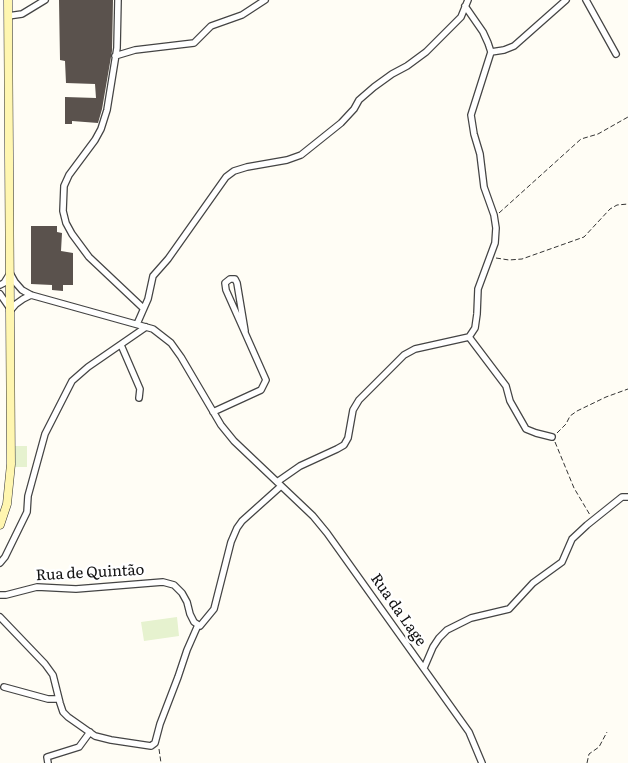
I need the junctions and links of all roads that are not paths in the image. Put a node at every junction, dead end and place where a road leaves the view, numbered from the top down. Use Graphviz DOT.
graph roads {
  1 [pos="8,0"];
  2 [pos="45,0"];
  3 [pos="118,0"];
  4 [pos="264,0"];
  5 [pos="566,0"];
  6 [pos="586,0"];
  7 [pos="466,2"];
  8 [pos="8,16"];
  9 [pos="491,52"];
  10 [pos="616,54"];
  11 [pos="116,56"];
  12 [pos="8,57"];
  13 [pos="0,59"];
  14 [pos="10,273"];
  15 [pos="0,285"];
  16 [pos="0,294"];
  17 [pos="31,295"];
  18 [pos="143,308"];
  19 [pos="10,311"];
  20 [pos="138,324"];
  21 [pos="146,327"];
  22 [pos="245,331"];
  23 [pos="469,337"];
  24 [pos="121,345"];
  25 [pos="139,398"];
  26 [pos="213,412"];
  27 [pos="552,437"];
  28 [pos="279,484"];
  29 [pos="628,497"];
  30 [pos="0,525"];
  31 [pos="0,563"];
  32 [pos="0,595"];
  33 [pos="0,617"];
  34 [pos="198,624"];
  35 [pos="424,668"];
  36 [pos="4,686"];
  37 [pos="58,699"];
  38 [pos="90,732"];
  39 [pos="48,763"];
  40 [pos="482,763"];
  1 -- 8 [label="main road"];
  2 -- 8 [label="street"];
  3 -- 11 [label="street"];
  4 -- 11 [label="street"];
  5 -- 9 [label="street"];
  6 -- 10 [label="street"];
  7 -- 9 [label="street"];
  7 -- 18 [label="street"];
  8 -- 12 [label="main road"];
  9 -- 23 [label="street"];
  11 -- 18 [label="street"];
  12 -- 13 [label="street"];
  12 -- 14 [label="main road"];
  14 -- 15 [label="street"];
  14 -- 17 [label="street"];
  14 -- 19 [label="main road"];
  16 -- 19 [label="street"];
  17 -- 19 [label="street"];
  17 -- 20 [label="street, Rua da Lage"];
  18 -- 20 [label="street"];
  19 -- 30 [label="main road"];
  20 -- 21 [label="street, Rua da Lage"];
  21 -- 24 [label="street"];
  21 -- 26 [label="street, Rua da Lage"];
  22 -- 22 [label="street"];
  22 -- 26 [label="street"];
  23 -- 27 [label="street"];
  23 -- 28 [label="street"];
  24 -- 25 [label="street"];
  24 -- 31 [label="street"];
  26 -- 28 [label="street, Rua da Lage"];
  28 -- 34 [label="street"];
  28 -- 35 [label="street, Rua da Lage"];
  29 -- 35 [label="street"];
  32 -- 34 [label="street, Rua de Quintão"];
  33 -- 37 [label="street"];
  34 -- 38 [label="street"];
  35 -- 40 [label="street, Rua da Lage"];
  36 -- 37 [label="street"];
  37 -- 38 [label="street"];
  38 -- 39 [label="street"];
}
